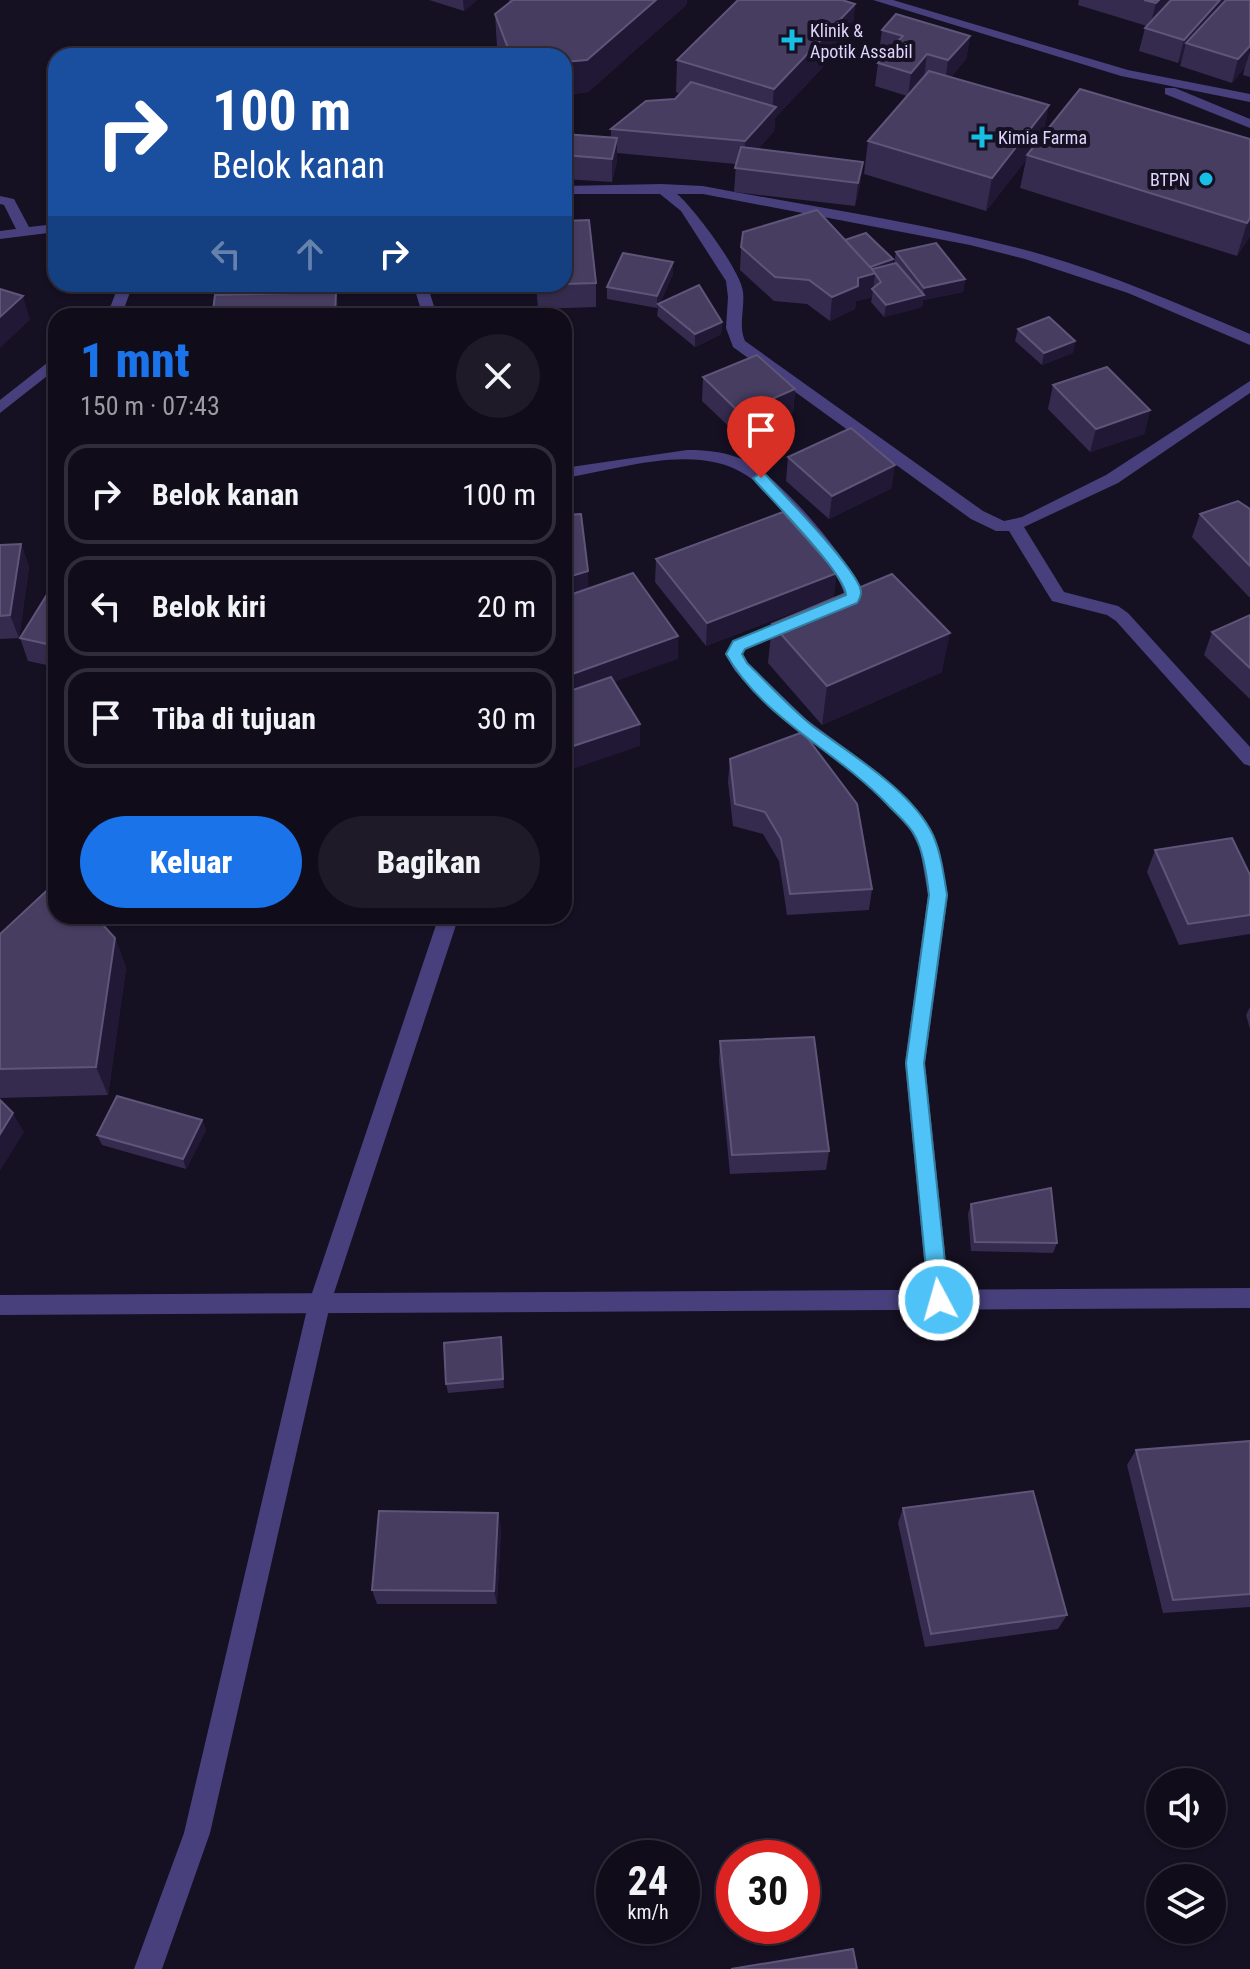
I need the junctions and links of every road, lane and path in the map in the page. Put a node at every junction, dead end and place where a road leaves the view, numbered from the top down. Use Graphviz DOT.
graph roads {
  1 [pos="879,0"];
  2 [pos="1126,73"];
  3 [pos="1250,98"];
  4 [pos="1250,124"];
  5 [pos="661,188"];
  6 [pos="572,190"];
  7 [pos="0,200"];
  8 [pos="48,229"];
  9 [pos="25,232"];
  10 [pos="0,235"];
  11 [pos="1250,340"];
  12 [pos="48,368"];
  13 [pos="1250,386"];
  14 [pos="0,408"];
  15 [pos="572,472"];
  16 [pos="1014,525"];
  17 [pos="1250,759"];
  18 [pos="446,924"];
  19 [pos="1250,1298"];
  20 [pos="939,1300"];
  21 [pos="0,1305"];
  22 [pos="319,1305"];
  23 [pos="148,1969"];
  1 -- 2 [label="street"];
  2 -- 3 [label="street"];
  2 -- 4 [label="street"];
  5 -- 6 [label="street"];
  5 -- 11 [label="street"];
  5 -- 16 [label="street"];
  7 -- 9 [label="street"];
  8 -- 9 [label="street"];
  9 -- 10 [label="street"];
  12 -- 14 [label="street"];
  13 -- 16 [label="street"];
  15 -- 20 [label="street"];
  16 -- 17 [label="street"];
  18 -- 22 [label="street"];
  19 -- 20 [label="street"];
  20 -- 22 [label="street"];
  21 -- 22 [label="street"];
  22 -- 23 [label="street"];
}
